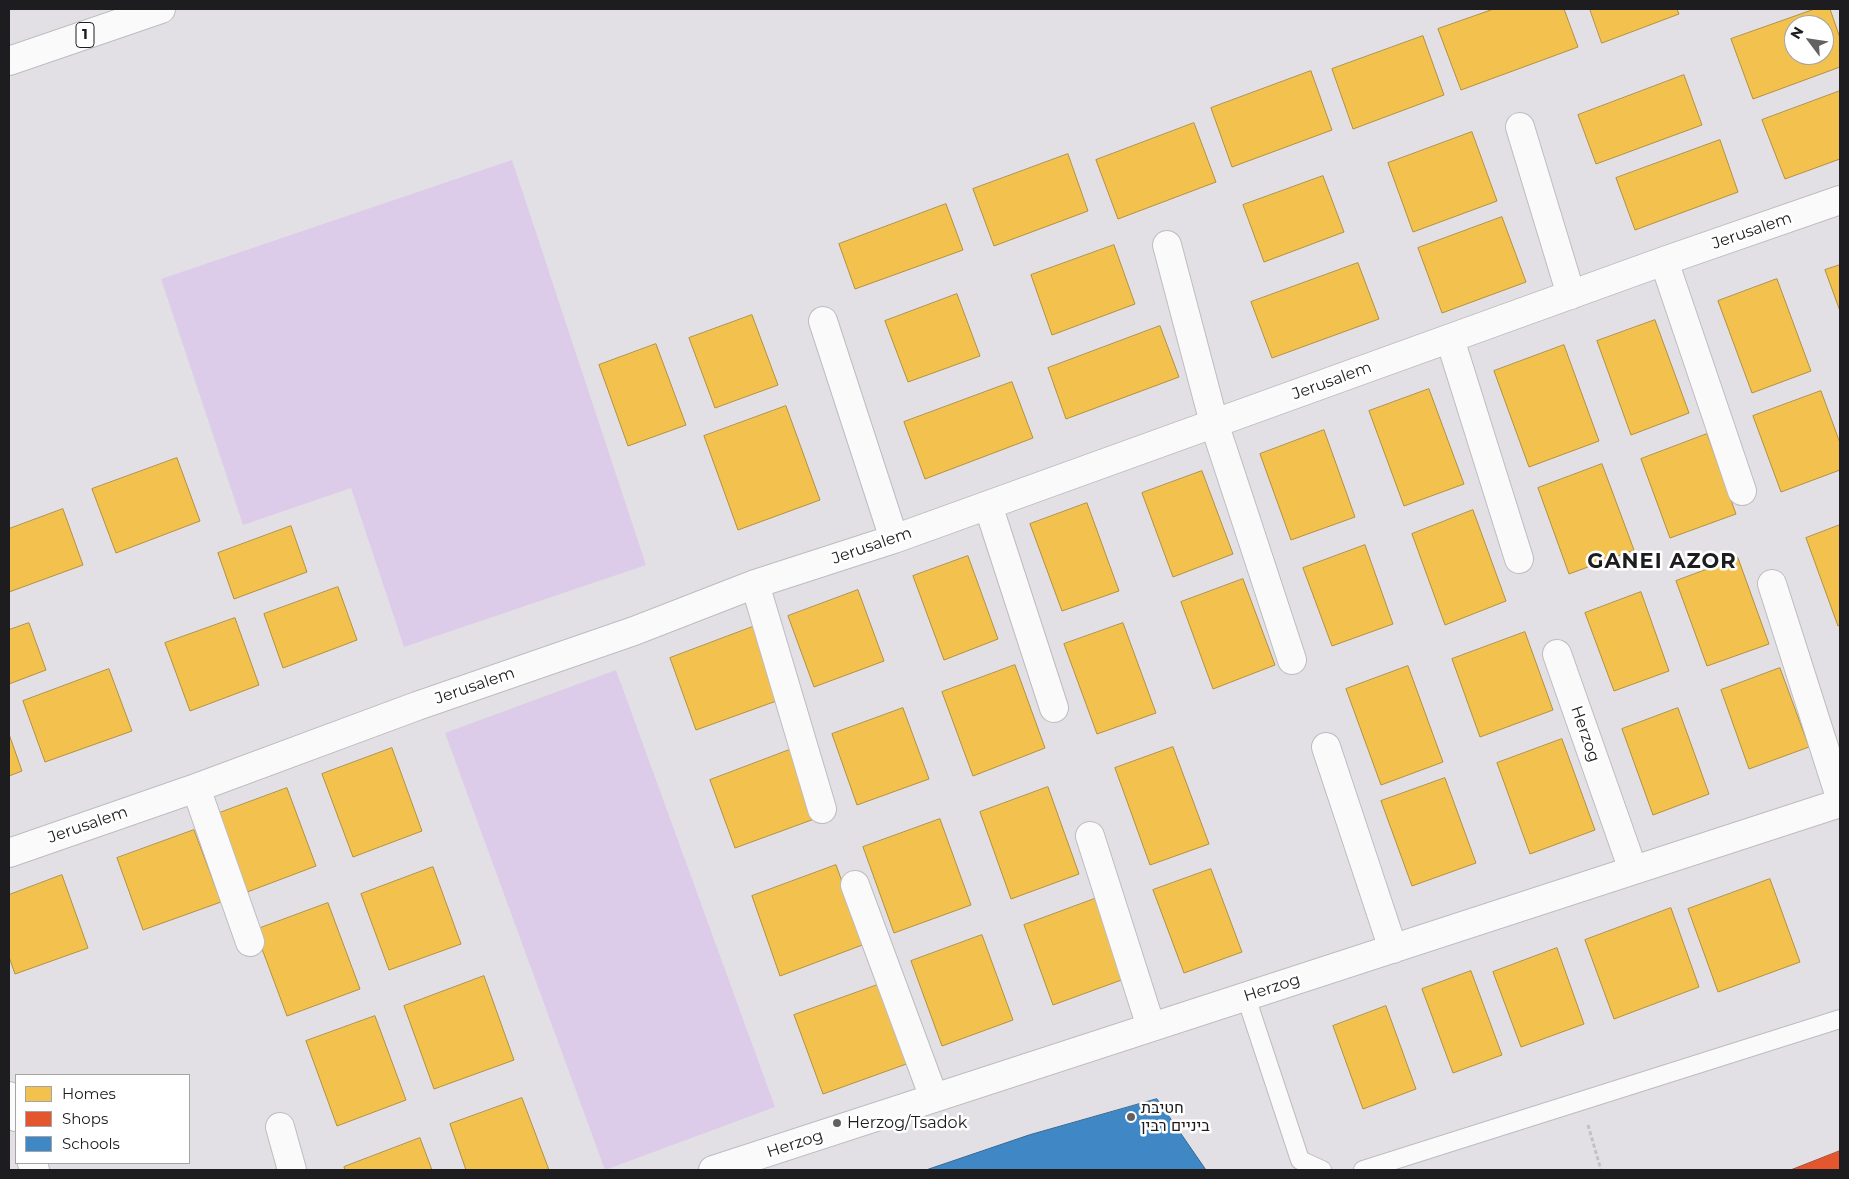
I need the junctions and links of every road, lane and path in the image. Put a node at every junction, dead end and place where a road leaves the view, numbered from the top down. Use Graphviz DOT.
graph roads {
  1 [pos="161,9"];
  2 [pos="9,61"];
  3 [pos="1520,127"];
  4 [pos="1840,200"];
  5 [pos="1168,245"];
  6 [pos="1664,261"];
  7 [pos="1571,295"];
  8 [pos="823,321"];
  9 [pos="1450,339"];
  10 [pos="1214,423"];
  11 [pos="1742,491"];
  12 [pos="988,505"];
  13 [pos="894,539"];
  14 [pos="1519,559"];
  15 [pos="755,584"];
  16 [pos="1772,584"];
  17 [pos="1556,654"];
  18 [pos="1292,660"];
  19 [pos="1054,708"];
  20 [pos="1326,747"];
  21 [pos="196,788"];
  22 [pos="1840,797"];
  23 [pos="1840,803"];
  24 [pos="822,809"];
  25 [pos="1090,836"];
  26 [pos="9,853"];
  27 [pos="1632,870"];
  28 [pos="855,885"];
  29 [pos="250,942"];
  30 [pos="1393,949"];
  31 [pos="1246,997"];
  32 [pos="1840,1018"];
  33 [pos="1151,1027"];
  34 [pos="9,1096"];
  35 [pos="934,1098"];
  36 [pos="1580,1100"];
  37 [pos="15,1114"];
  38 [pos="280,1127"];
  39 [pos="292,1170"];
  40 [pos="713,1170"];
  41 [pos="1322,1170"];
  42 [pos="1363,1170"];
  43 [pos="1601,1170"];
  1 -- 2 [label="main road, 1"];
  3 -- 7 [label="main road"];
  4 -- 6 [label="main road, Jerusalem"];
  5 -- 10 [label="main road"];
  6 -- 7 [label="main road, Jerusalem"];
  6 -- 11 [label="main road"];
  7 -- 9 [label="main road, Jerusalem"];
  8 -- 13 [label="main road"];
  9 -- 10 [label="main road, Jerusalem"];
  9 -- 14 [label="main road"];
  10 -- 12 [label="main road, Jerusalem"];
  10 -- 18 [label="main road"];
  12 -- 13 [label="main road, Jerusalem"];
  12 -- 19 [label="main road"];
  13 -- 15 [label="main road, Jerusalem"];
  15 -- 21 [label="main road, Jerusalem"];
  15 -- 24 [label="main road"];
  16 -- 22 [label="main road"];
  17 -- 27 [label="main road, Herzog"];
  20 -- 30 [label="main road"];
  21 -- 26 [label="main road, Jerusalem"];
  21 -- 29 [label="main road"];
  23 -- 27 [label="main road, Herzog"];
  25 -- 33 [label="main road"];
  27 -- 30 [label="main road, Herzog"];
  28 -- 35 [label="main road"];
  30 -- 31 [label="main road, Herzog"];
  31 -- 33 [label="main road, Herzog"];
  31 -- 41 [label="lane"];
  32 -- 36 [label="lane"];
  33 -- 35 [label="main road, Herzog"];
  34 -- 37 [label="main road"];
  35 -- 40 [label="main road, Herzog"];
  36 -- 42 [label="lane"];
  36 -- 43 [label="path"];
  38 -- 39 [label="main road"];
}
